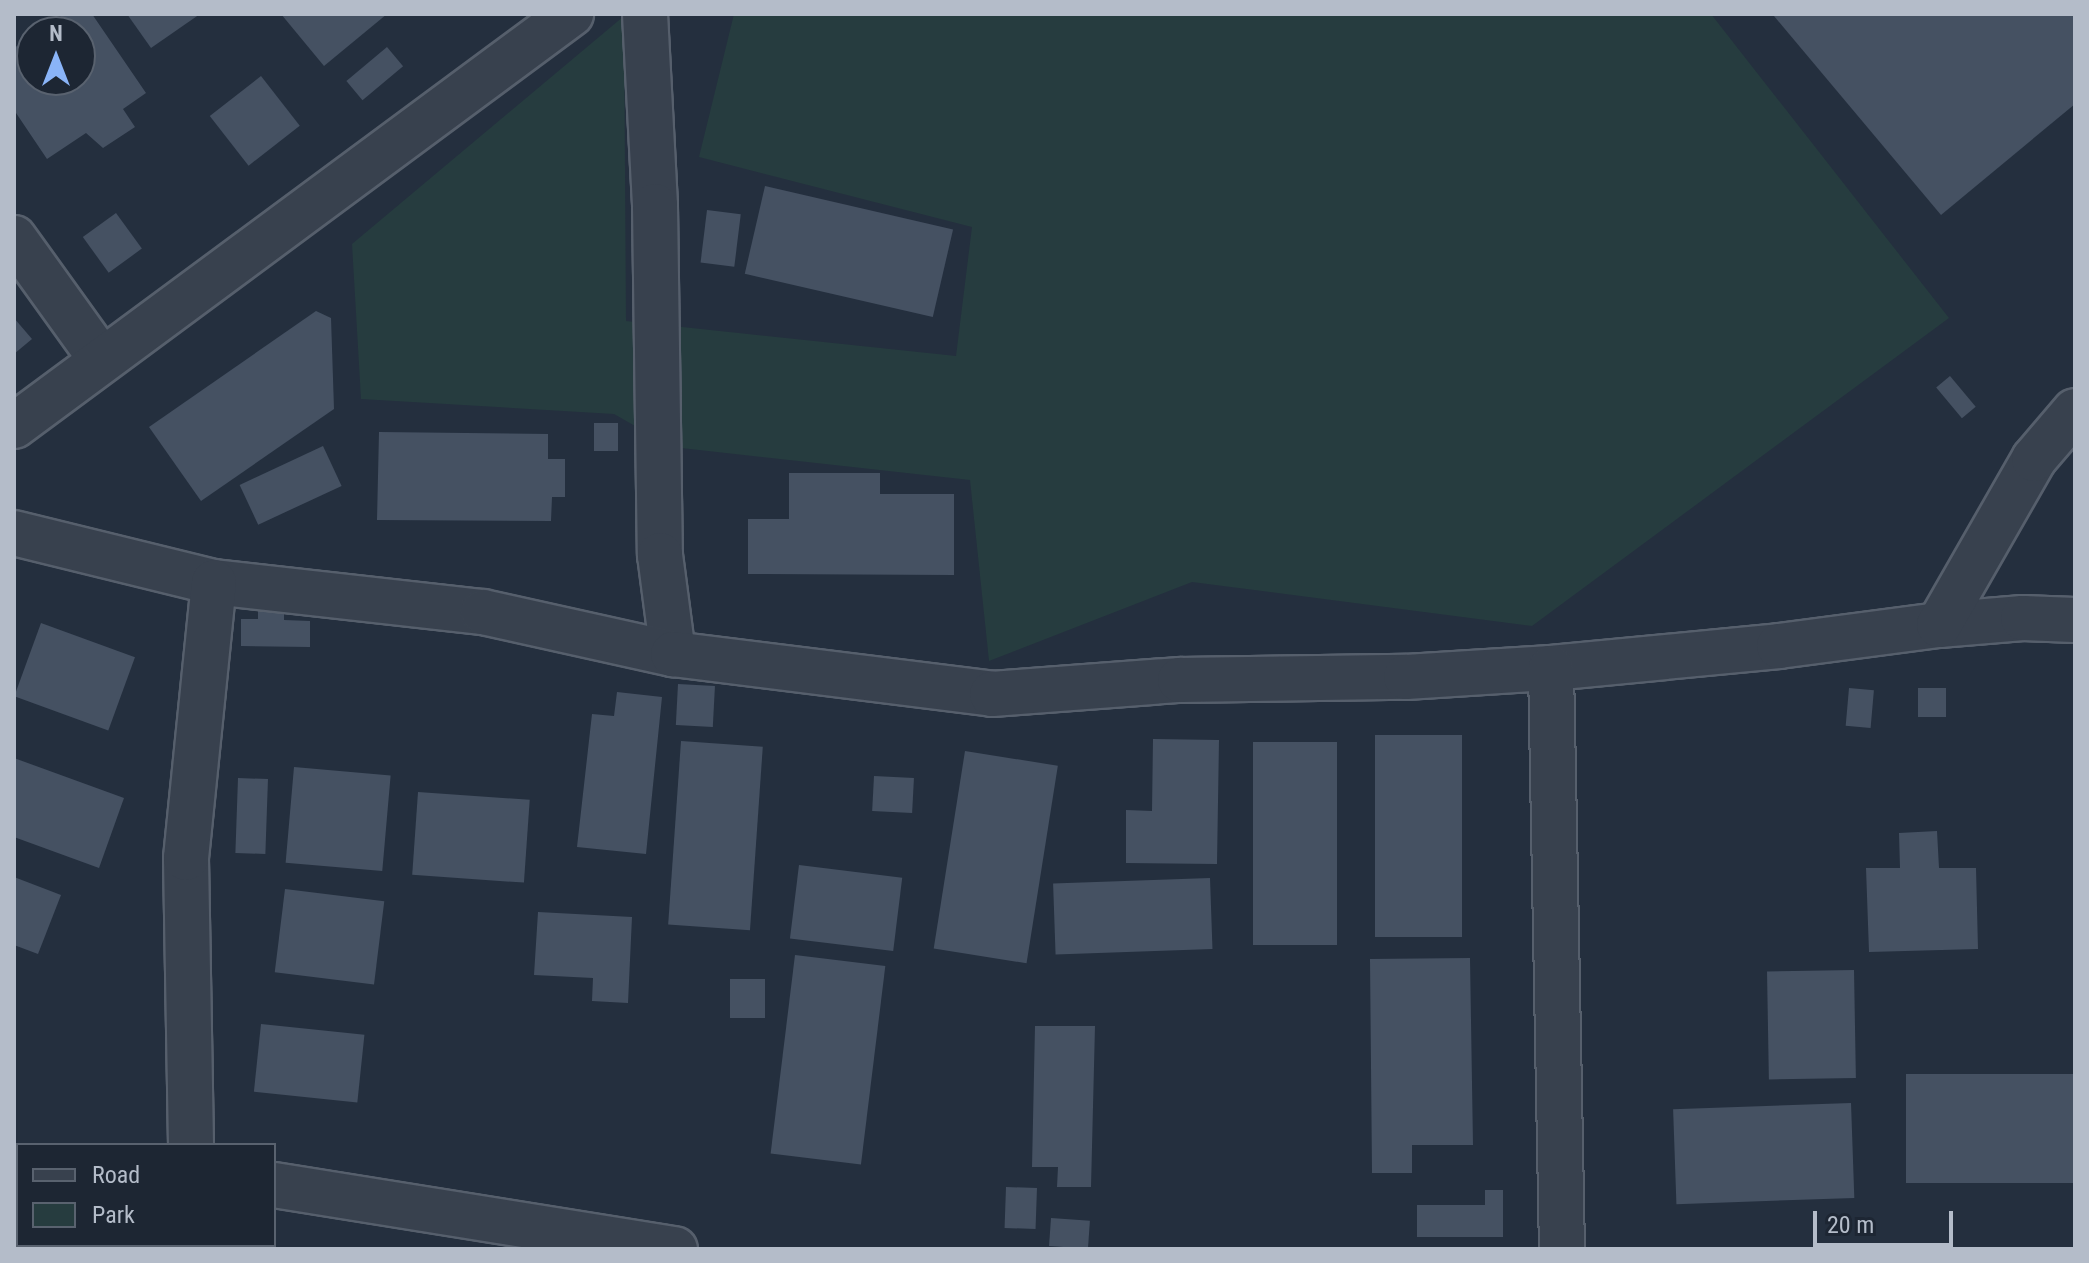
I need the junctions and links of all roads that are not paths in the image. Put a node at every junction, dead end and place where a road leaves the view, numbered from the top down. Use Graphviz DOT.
graph roads {
  1 [pos="571,14"];
  2 [pos="645,14"];
  3 [pos="14,238"];
  4 [pos="101,359"];
  5 [pos="2075,411"];
  6 [pos="14,426"];
  7 [pos="14,533"];
  8 [pos="214,582"];
  9 [pos="2075,620"];
  10 [pos="1939,625"];
  11 [pos="673,654"];
  12 [pos="1551,668"];
  13 [pos="191,1143"];
  14 [pos="276,1185"];
  15 [pos="675,1249"];
  16 [pos="1562,1249"];
  1 -- 4 [label="street"];
  2 -- 11 [label="street"];
  3 -- 4 [label="street"];
  4 -- 6 [label="street"];
  5 -- 10 [label="street"];
  7 -- 8 [label="street"];
  8 -- 11 [label="street"];
  8 -- 13 [label="street"];
  9 -- 10 [label="street"];
  10 -- 12 [label="street"];
  11 -- 12 [label="street"];
  12 -- 16 [label="street"];
  14 -- 15 [label="street"];
}
